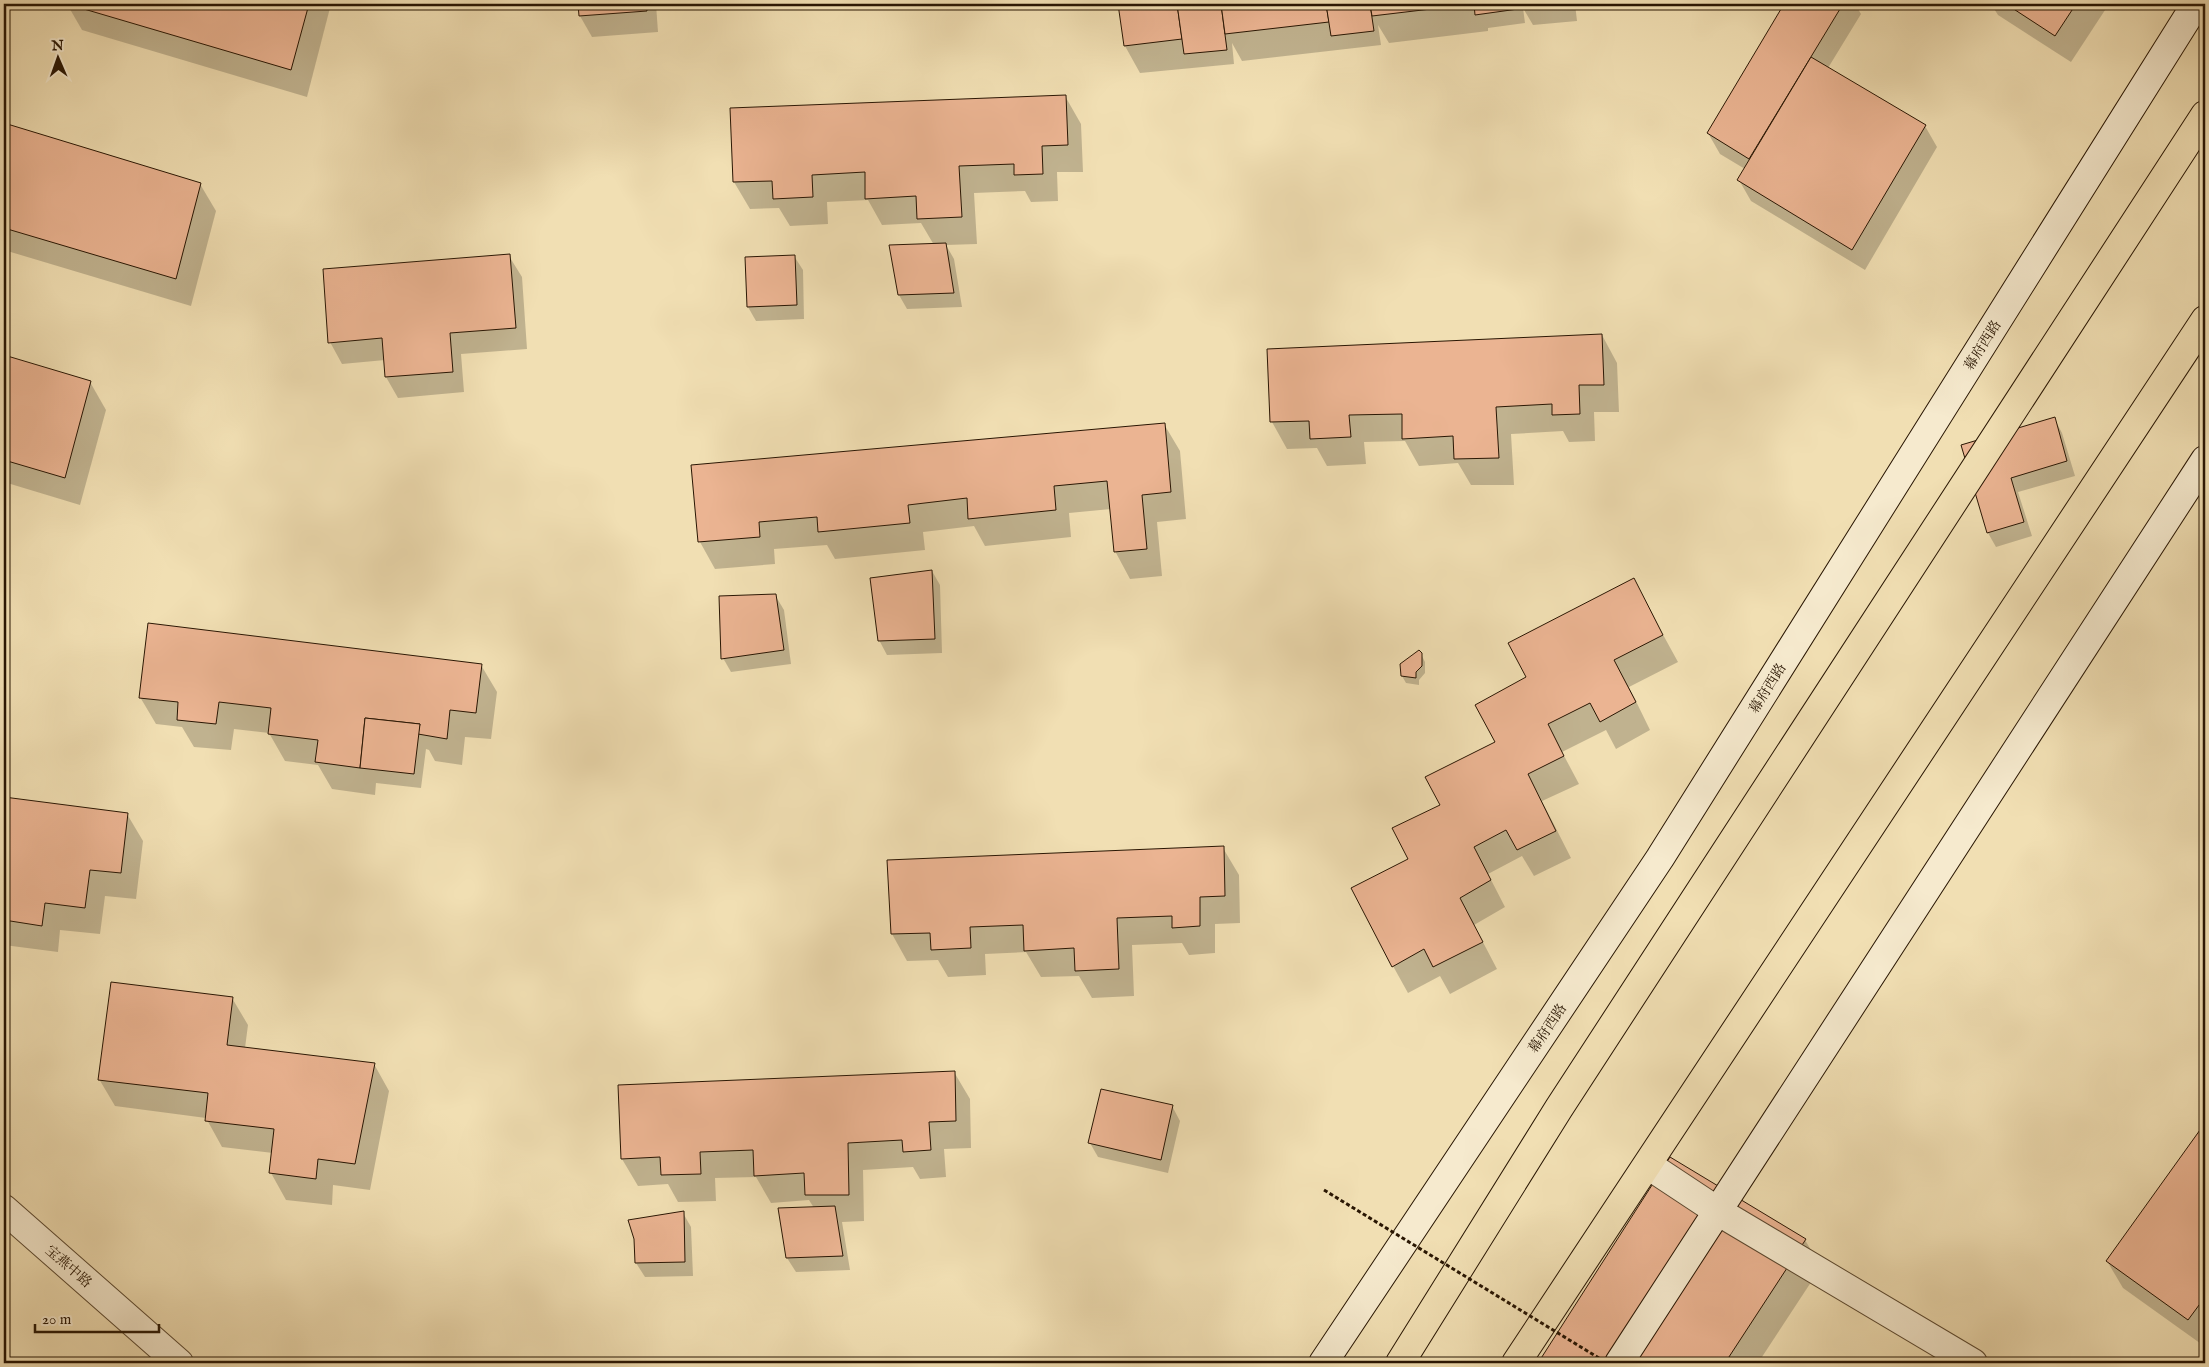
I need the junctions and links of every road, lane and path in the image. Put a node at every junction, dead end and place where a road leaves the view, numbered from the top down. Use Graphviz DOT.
graph roads {
  1 [pos="2196,4"];
  2 [pos="2205,115"];
  3 [pos="2205,320"];
  4 [pos="2205,460"];
  5 [pos="1648,1165"];
  6 [pos="1324,1190"];
  7 [pos="4,1209"];
  8 [pos="1719,1212"];
  9 [pos="179,1363"];
  10 [pos="1323,1363"];
  11 [pos="1400,1363"];
  12 [pos="1516,1363"];
  13 [pos="1607,1363"];
  14 [pos="1619,1363"];
  15 [pos="1973,1363"];
  1 -- 10 [label="main road, 幕府西路"];
  2 -- 11 [label="highway"];
  3 -- 5 [label="highway"];
  4 -- 8 [label="main road"];
  5 -- 8 [label="main road"];
  5 -- 12 [label="highway"];
  6 -- 13 [label="path, bridge"];
  7 -- 9 [label="main road, 宝燕中路"];
  8 -- 14 [label="main road"];
  8 -- 15 [label="main road"];
}
